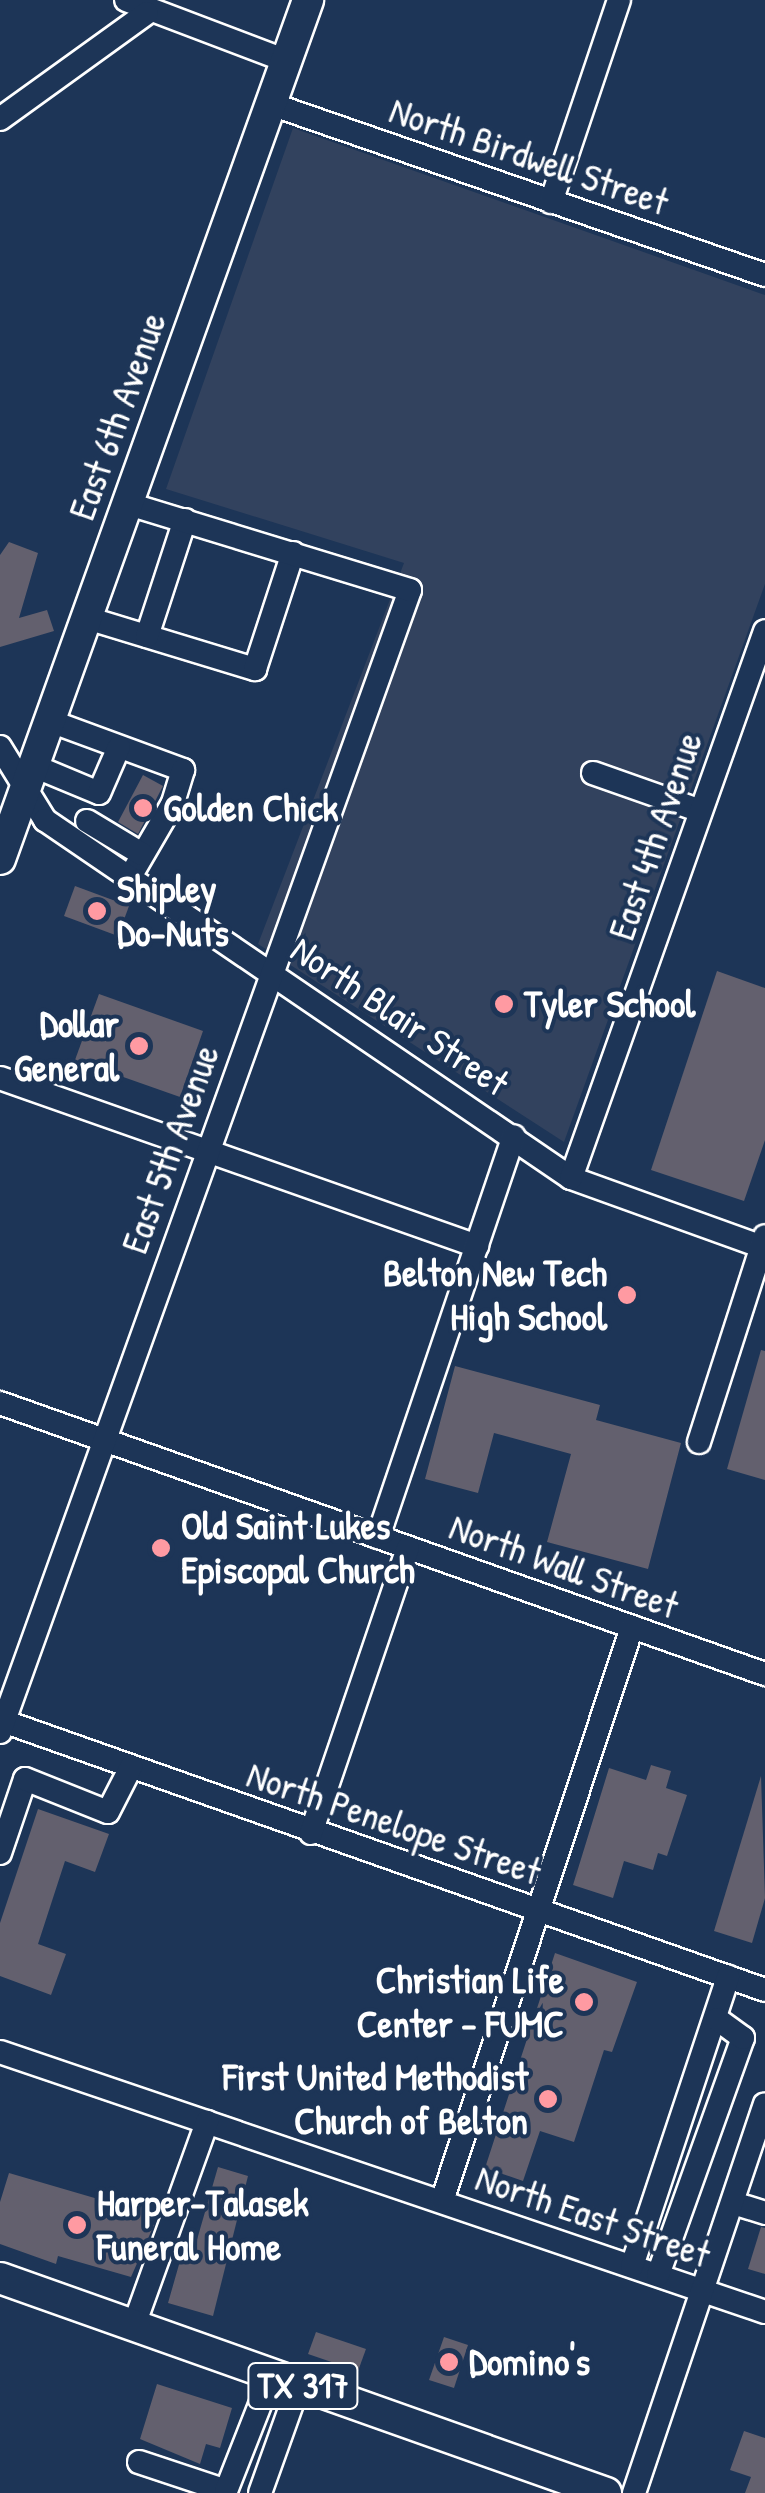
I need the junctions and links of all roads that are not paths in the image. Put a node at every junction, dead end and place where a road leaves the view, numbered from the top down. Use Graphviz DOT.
graph roads {
  1 [pos="126,0"];
  2 [pos="308,0"];
  3 [pos="619,0"];
  4 [pos="147,13"];
  5 [pos="287,61"];
  6 [pos="271,104"];
  7 [pos="0,119"];
  8 [pos="551,202"];
  9 [pos="765,275"];
  10 [pos="128,504"];
  11 [pos="185,520"];
  12 [pos="294,553"];
  13 [pos="87,618"];
  14 [pos="765,631"];
  15 [pos="147,636"];
  16 [pos="761,656"];
  17 [pos="50,721"];
  18 [pos="119,747"];
  19 [pos="13,764"];
  20 [pos="593,772"];
  21 [pos="99,793"];
  22 [pos="701,811"];
  23 [pos="82,832"];
  24 [pos="142,854"];
  25 [pos="0,859"];
  26 [pos="130,876"];
  27 [pos="272,971"];
  28 [pos="0,1078"];
  29 [pos="514,1136"];
  30 [pos="207,1150"];
  31 [pos="572,1178"];
  32 [pos="764,1244"];
  33 [pos="476,1246"];
  34 [pos="0,1403"];
  35 [pos="102,1439"];
  36 [pos="700,1442"];
  37 [pos="378,1537"];
  38 [pos="408,1548"];
  39 [pos="632,1627"];
  40 [pos="765,1674"];
  41 [pos="1,1725"];
  42 [pos="131,1766"];
  43 [pos="311,1832"];
  44 [pos="0,1853"];
  45 [pos="538,1911"];
  46 [pos="728,1977"];
  47 [pos="765,1990"];
  48 [pos="717,2019"];
  49 [pos="0,2052"];
  50 [pos="765,2104"];
  51 [pos="207,2122"];
  52 [pos="757,2158"];
  53 [pos="442,2202"];
  54 [pos="733,2203"];
  55 [pos="765,2213"];
  56 [pos="632,2266"];
  57 [pos="658,2275"];
  58 [pos="0,2278"];
  59 [pos="702,2290"];
  60 [pos="765,2312"];
  61 [pos="134,2326"];
  62 [pos="286,2379"];
  63 [pos="139,2462"];
  64 [pos="226,2492"];
  65 [pos="260,2493"];
  66 [pos="606,2493"];
  67 [pos="634,2493"];
  1 -- 4 [label="street"];
  2 -- 5 [label="main road, East 6th Avenue"];
  3 -- 8 [label="street"];
  4 -- 5 [label="street"];
  4 -- 7 [label="street"];
  5 -- 6 [label="main road, East 6th Avenue"];
  6 -- 8 [label="street, North Birdwell Street"];
  6 -- 10 [label="main road, East 6th Avenue"];
  8 -- 9 [label="street, North Birdwell Street"];
  10 -- 11 [label="street"];
  10 -- 13 [label="main road, East 6th Avenue"];
  11 -- 12 [label="street"];
  11 -- 15 [label="street"];
  12 -- 15 [label="street"];
  12 -- 27 [label="street, East 5th Avenue"];
  13 -- 15 [label="street"];
  13 -- 17 [label="main road, East 6th Avenue"];
  14 -- 16 [label="street, East 4th Avenue"];
  16 -- 22 [label="street, East 4th Avenue"];
  17 -- 18 [label="street"];
  17 -- 19 [label="main road, East 6th Avenue"];
  18 -- 21 [label="street"];
  18 -- 24 [label="street"];
  19 -- 21 [label="street"];
  19 -- 23 [label="street, North Blair Street"];
  19 -- 25 [label="main road, East 6th Avenue"];
  20 -- 22 [label="street"];
  21 -- 23 [label="street"];
  22 -- 31 [label="street, East 4th Avenue"];
  23 -- 24 [label="street"];
  23 -- 26 [label="street, North Blair Street"];
  24 -- 26 [label="street"];
  26 -- 27 [label="street, North Blair Street"];
  27 -- 29 [label="street, North Blair Street"];
  27 -- 30 [label="street, East 5th Avenue"];
  28 -- 30 [label="street"];
  29 -- 31 [label="street, North Blair Street"];
  29 -- 33 [label="street"];
  30 -- 33 [label="street"];
  30 -- 35 [label="street, East 5th Avenue"];
  31 -- 32 [label="street, North Blair Street"];
  32 -- 36 [label="street"];
  33 -- 37 [label="street"];
  34 -- 35 [label="street, North Wall Street"];
  35 -- 37 [label="street, North Wall Street"];
  35 -- 41 [label="street, East 5th Avenue"];
  37 -- 38 [label="street, North Wall Street"];
  38 -- 39 [label="street, North Wall Street"];
  38 -- 43 [label="street"];
  39 -- 40 [label="street, North Wall Street"];
  39 -- 45 [label="street"];
  41 -- 42 [label="street, North Penelope Street"];
  42 -- 43 [label="street, North Penelope Street"];
  42 -- 44 [label="street"];
  43 -- 45 [label="street, North Penelope Street"];
  45 -- 46 [label="street, North Penelope Street"];
  45 -- 53 [label="street"];
  46 -- 47 [label="street, North Penelope Street"];
  46 -- 48 [label="street"];
  48 -- 56 [label="street"];
  48 -- 57 [label="street"];
  49 -- 51 [label="street, North East Street"];
  50 -- 52 [label="street"];
  51 -- 53 [label="street, North East Street"];
  51 -- 61 [label="street"];
  52 -- 54 [label="street"];
  53 -- 56 [label="street, North East Street"];
  54 -- 55 [label="street"];
  54 -- 59 [label="street"];
  56 -- 57 [label="street, North East Street"];
  57 -- 59 [label="street, North East Street"];
  58 -- 61 [label="main road, TX 317"];
  59 -- 60 [label="street, North East Street"];
  59 -- 67 [label="street"];
  61 -- 62 [label="main road, TX 317"];
  62 -- 64 [label="street"];
  62 -- 65 [label="street"];
  62 -- 66 [label="main road, TX 317"];
  63 -- 64 [label="street"];
}
